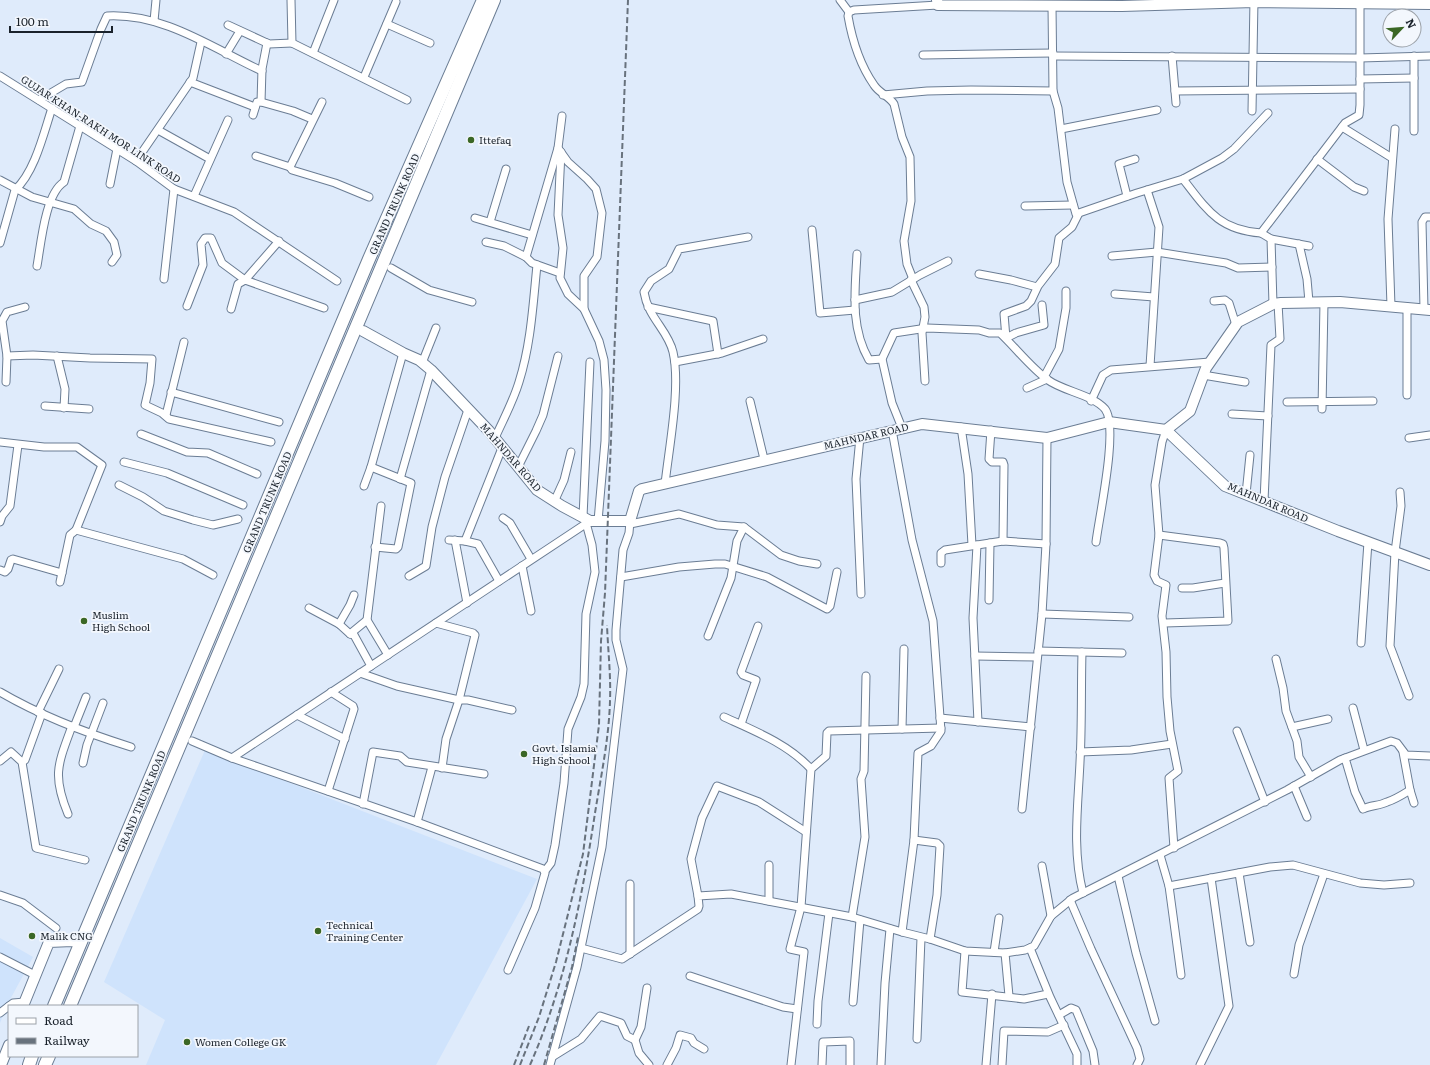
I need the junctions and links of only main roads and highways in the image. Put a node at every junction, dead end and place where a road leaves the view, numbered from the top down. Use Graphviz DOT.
graph roads {
  1 [pos="483,0"];
  2 [pos="494,0"];
  3 [pos="369,259"];
  4 [pos="386,266"];
  5 [pos="54,1005"];
  6 [pos="70,1005"];
  1 -- 3 [label="highway, GRAND TRUNK ROAD"];
  2 -- 4 [label="highway, GRAND TRUNK ROAD"];
  3 -- 4 [label="highway"];
  3 -- 5 [label="highway, GRAND TRUNK ROAD"];
  4 -- 6 [label="highway, GRAND TRUNK ROAD"];
}
